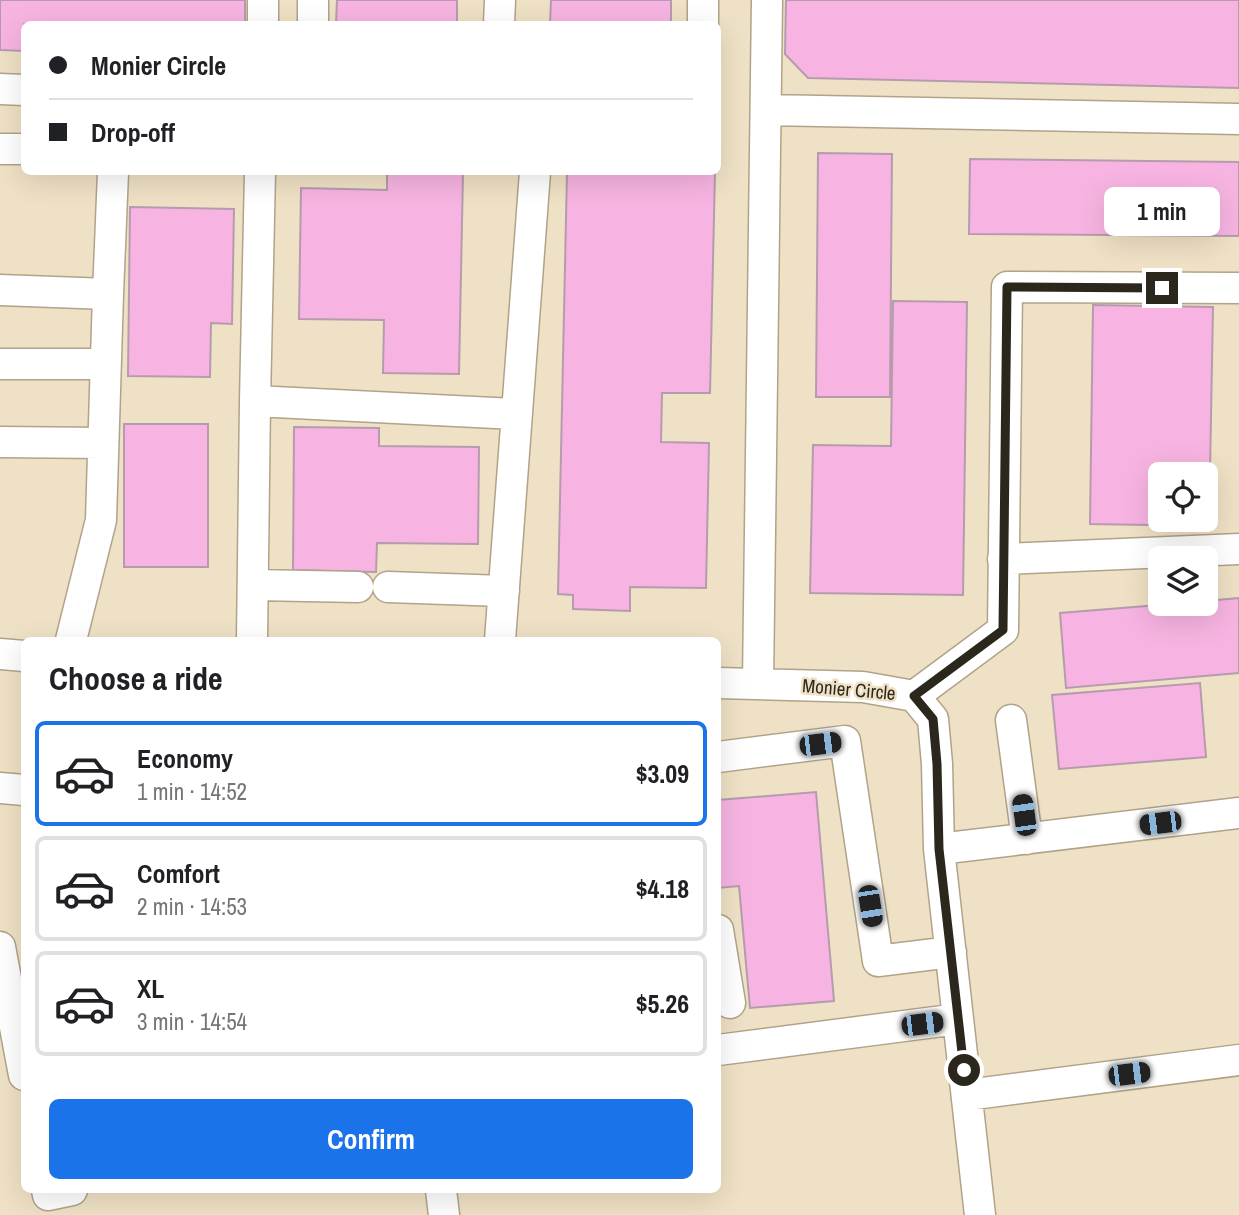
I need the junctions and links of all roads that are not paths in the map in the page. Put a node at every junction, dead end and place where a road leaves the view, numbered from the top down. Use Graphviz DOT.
graph roads {
  1 [pos="263,0"];
  2 [pos="313,0"];
  3 [pos="500,0"];
  4 [pos="703,0"];
  5 [pos="767,0"];
  6 [pos="263,21"];
  7 [pos="313,21"];
  8 [pos="499,21"];
  9 [pos="703,21"];
  10 [pos="0,89"];
  11 [pos="21,90"];
  12 [pos="766,110"];
  13 [pos="1239,119"];
  14 [pos="0,149"];
  15 [pos="21,149"];
  16 [pos="113,175"];
  17 [pos="260,175"];
  18 [pos="535,175"];
  19 [pos="1239,288"];
  20 [pos="0,290"];
  21 [pos="108,293"];
  22 [pos="0,363"];
  23 [pos="105,364"];
  24 [pos="255,401"];
  25 [pos="517,414"];
  26 [pos="0,442"];
  27 [pos="102,443"];
  28 [pos="1239,549"];
  29 [pos="1003,559"];
  30 [pos="255,585"];
  31 [pos="358,587"];
  32 [pos="388,587"];
  33 [pos="504,591"];
  34 [pos="72,637"];
  35 [pos="253,637"];
  36 [pos="500,637"];
  37 [pos="0,654"];
  38 [pos="21,656"];
  39 [pos="721,683"];
  40 [pos="758,683"];
  41 [pos="914,696"];
  42 [pos="1011,720"];
  43 [pos="721,757"];
  44 [pos="0,788"];
  45 [pos="21,790"];
  46 [pos="1239,813"];
  47 [pos="1027,839"];
  48 [pos="939,849"];
  49 [pos="0,947"];
  50 [pos="721,948"];
  51 [pos="951,953"];
  52 [pos="730,1003"];
  53 [pos="958,1019"];
  54 [pos="721,1050"];
  55 [pos="21,1059"];
  56 [pos="1239,1059"];
  57 [pos="967,1095"];
  58 [pos="441,1193"];
  59 [pos="444,1215"];
  60 [pos="980,1215"];
  1 -- 6 [label="street"];
  2 -- 7 [label="street"];
  3 -- 8 [label="street"];
  4 -- 9 [label="street"];
  5 -- 12 [label="street"];
  10 -- 11 [label="street"];
  12 -- 13 [label="street"];
  12 -- 40 [label="street"];
  14 -- 15 [label="street"];
  16 -- 21 [label="street"];
  17 -- 24 [label="street"];
  18 -- 25 [label="street"];
  19 -- 29 [label="street"];
  20 -- 21 [label="street"];
  21 -- 23 [label="street"];
  22 -- 23 [label="street"];
  23 -- 27 [label="street"];
  24 -- 25 [label="street"];
  24 -- 30 [label="street"];
  25 -- 33 [label="street"];
  26 -- 27 [label="street"];
  27 -- 34 [label="street"];
  28 -- 29 [label="street"];
  29 -- 41 [label="street"];
  30 -- 31 [label="street"];
  30 -- 35 [label="street"];
  32 -- 33 [label="street"];
  33 -- 36 [label="street"];
  37 -- 38 [label="street"];
  39 -- 40 [label="street, Monier Circle"];
  40 -- 41 [label="street, Monier Circle"];
  41 -- 48 [label="street, Monier Circle"];
  42 -- 47 [label="street"];
  43 -- 51 [label="street"];
  44 -- 45 [label="street"];
  46 -- 47 [label="street"];
  47 -- 48 [label="street"];
  48 -- 51 [label="street, Monier Circle"];
  49 -- 55 [label="street"];
  50 -- 52 [label="street"];
  51 -- 53 [label="street, Monier Circle"];
  53 -- 54 [label="street"];
  53 -- 57 [label="street, Monier Circle"];
  56 -- 57 [label="street"];
  57 -- 60 [label="street, Monier Circle"];
  58 -- 59 [label="street"];
}
